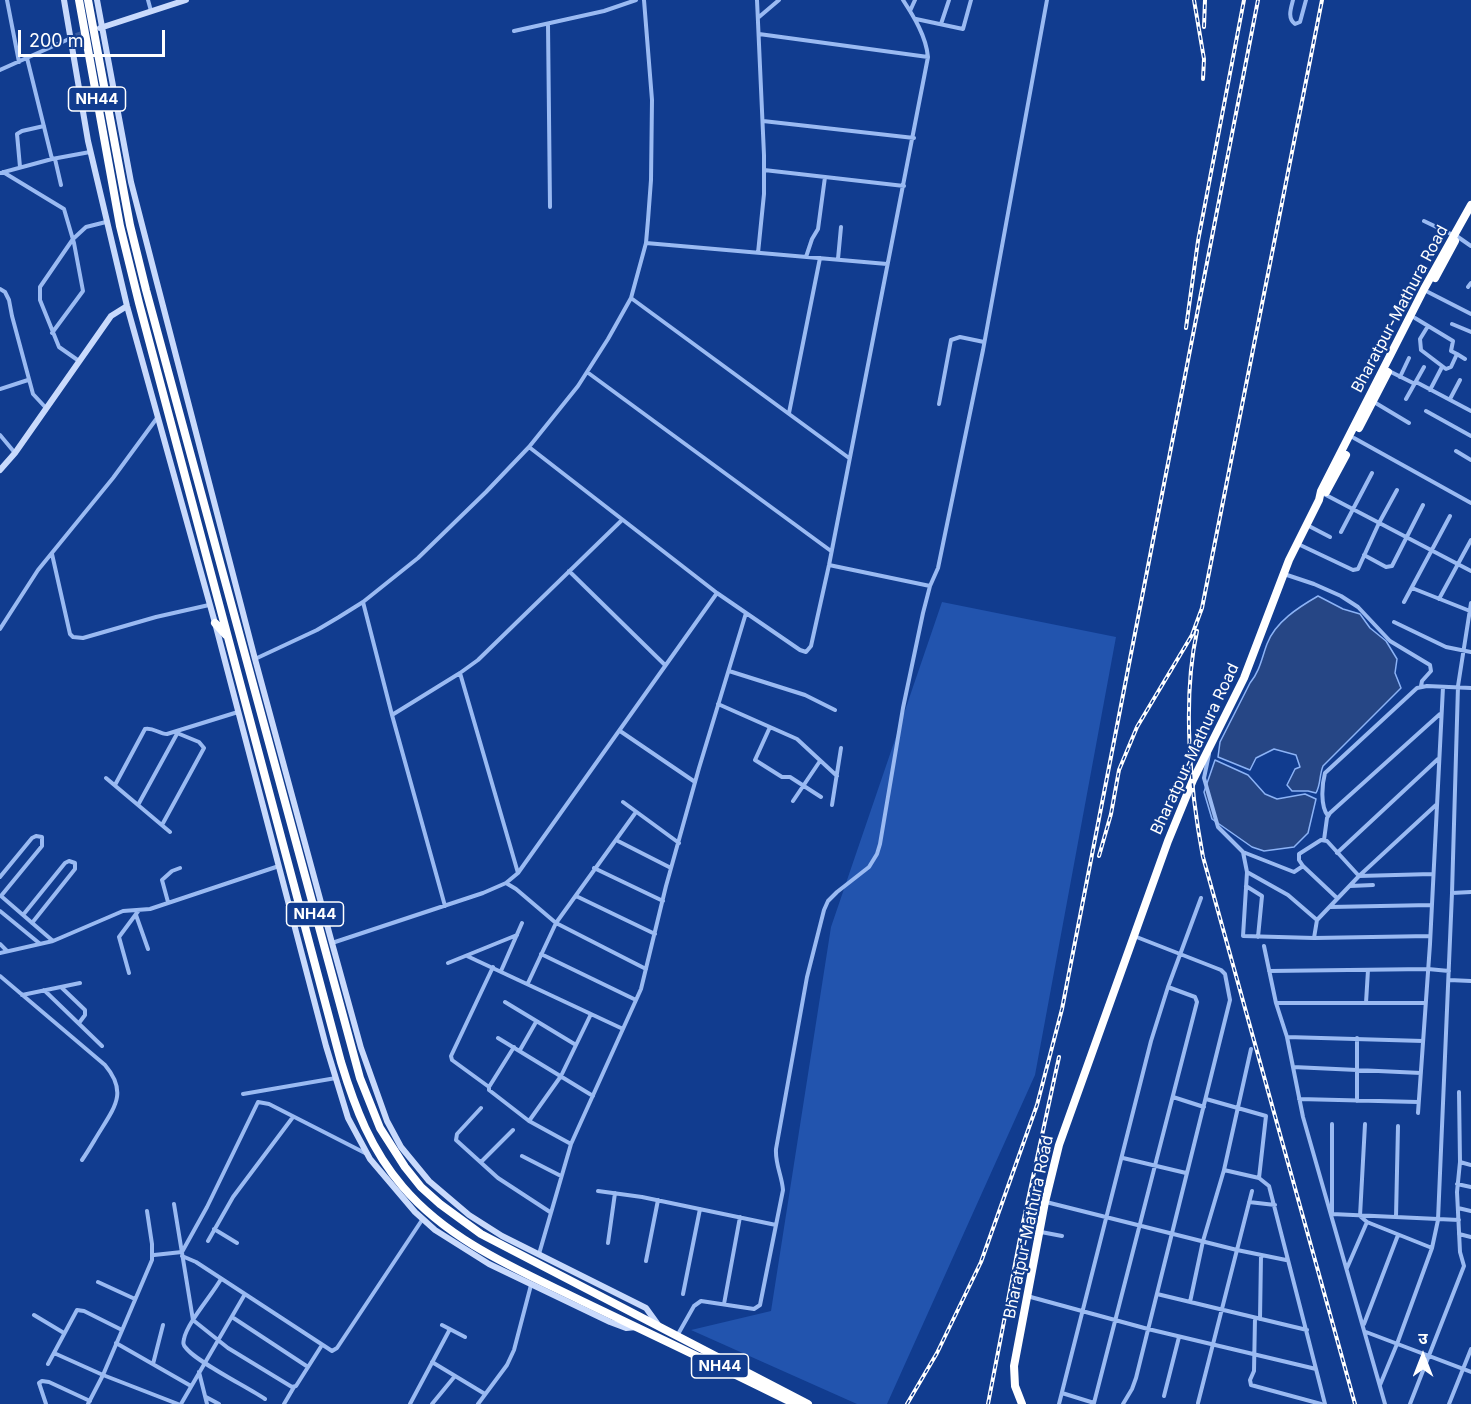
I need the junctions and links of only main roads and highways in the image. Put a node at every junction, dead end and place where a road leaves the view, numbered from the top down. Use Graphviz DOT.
graph roads {
  1 [pos="79,0"];
  2 [pos="88,0"];
  3 [pos="1471,205"];
  4 [pos="1471,214"];
  5 [pos="1456,236"];
  6 [pos="1445,254"];
  7 [pos="1407,329"];
  8 [pos="1322,497"];
  9 [pos="215,623"];
  10 [pos="227,636"];
  11 [pos="795,1404"];
  12 [pos="808,1404"];
  13 [pos="1022,1404"];
  1 -- 10 [label="highway, NH44"];
  2 -- 12 [label="highway, NH44"];
  3 -- 5 [label="highway, Bharatpur-Mathura Road"];
  4 -- 5 [label="highway, Bharatpur-Mathura Road"];
  5 -- 6 [label="highway, Bharatpur-Mathura Road"];
  6 -- 7 [label="highway, Bharatpur-Mathura Road"];
  6 -- 7 [label="highway, Bharatpur-Mathura Road"];
  7 -- 8 [label="highway, Bharatpur-Mathura Road"];
  7 -- 8 [label="highway, Bharatpur-Mathura Road"];
  8 -- 13 [label="highway, Bharatpur-Mathura Road"];
  9 -- 10 [label="highway"];
  10 -- 11 [label="highway, NH44"];
}
